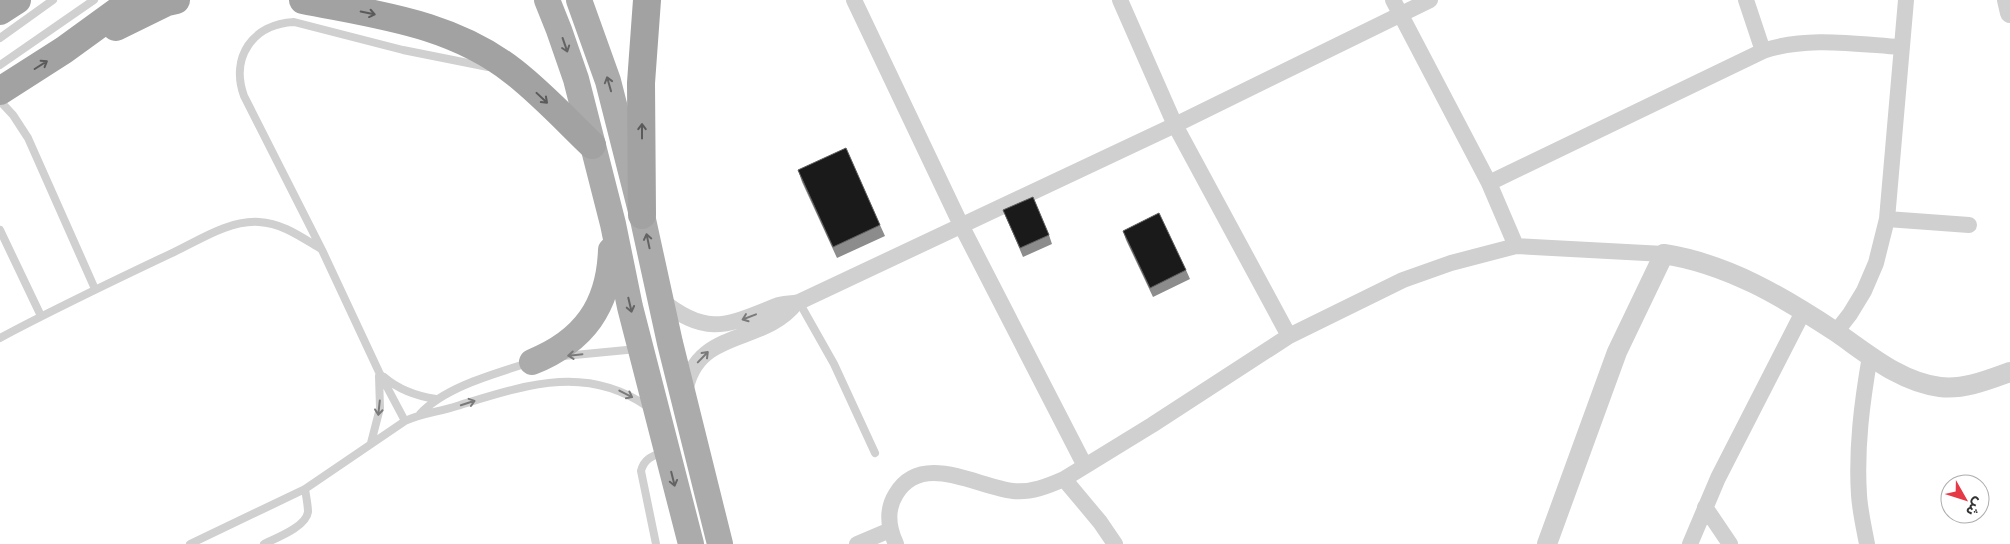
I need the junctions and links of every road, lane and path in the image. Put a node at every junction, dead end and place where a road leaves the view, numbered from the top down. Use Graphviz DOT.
graph roads {
  1 [pos="53,0"];
  2 [pos="94,0"];
  3 [pos="133,0"];
  4 [pos="176,0"];
  5 [pos="303,0"];
  6 [pos="547,0"];
  7 [pos="579,0"];
  8 [pos="854,0"];
  9 [pos="1120,0"];
  10 [pos="1430,0"];
  11 [pos="1746,0"];
  12 [pos="1906,0"];
  13 [pos="2007,0"];
  14 [pos="649,1"];
  15 [pos="1397,7"];
  16 [pos="2010,13"];
  17 [pos="0,38"];
  18 [pos="1900,47"];
  19 [pos="64,50"];
  20 [pos="1763,51"];
  21 [pos="0,65"];
  22 [pos="514,72"];
  23 [pos="0,91"];
  24 [pos="0,101"];
  25 [pos="1175,125"];
  26 [pos="592,145"];
  27 [pos="1489,183"];
  28 [pos="642,215"];
  29 [pos="1887,219"];
  30 [pos="613,224"];
  31 [pos="961,225"];
  32 [pos="1969,225"];
  33 [pos="0,230"];
  34 [pos="1516,246"];
  35 [pos="322,250"];
  36 [pos="1664,254"];
  37 [pos="95,289"];
  38 [pos="660,299"];
  39 [pos="797,302"];
  40 [pos="1803,312"];
  41 [pos="41,316"];
  42 [pos="1836,332"];
  43 [pos="1289,336"];
  44 [pos="0,338"];
  45 [pos="670,344"];
  46 [pos="641,349"];
  47 [pos="1870,356"];
  48 [pos="532,362"];
  49 [pos="379,372"];
  50 [pos="2010,372"];
  51 [pos="436,399"];
  52 [pos="685,400"];
  53 [pos="420,414"];
  54 [pos="658,414"];
  55 [pos="405,421"];
  56 [pos="372,443"];
  57 [pos="666,451"];
  58 [pos="875,453"];
  59 [pos="1085,466"];
  60 [pos="1064,479"];
  61 [pos="305,489"];
  62 [pos="1705,507"];
  63 [pos="893,537"];
  64 [pos="190,544"];
  65 [pos="264,544"];
  66 [pos="656,544"];
  67 [pos="691,544"];
  68 [pos="720,544"];
  69 [pos="857,544"];
  70 [pos="1115,544"];
  71 [pos="1547,544"];
  72 [pos="1690,544"];
  73 [pos="1730,544"];
  74 [pos="1867,544"];
  1 -- 17 [label="lane"];
  2 -- 21 [label="lane"];
  3 -- 19 [label="highway"];
  4 -- 19 [label="highway"];
  5 -- 22 [label="highway, one-way"];
  6 -- 26 [label="main road, one-way"];
  28 -- 7 [label="main road, one-way"];
  8 -- 31 [label="street"];
  9 -- 25 [label="street"];
  10 -- 15 [label="street"];
  11 -- 20 [label="street"];
  12 -- 18 [label="street"];
  13 -- 16 [label="street"];
  28 -- 14 [label="highway, one-way"];
  15 -- 25 [label="street"];
  15 -- 27 [label="street"];
  18 -- 20 [label="street"];
  18 -- 29 [label="street"];
  23 -- 19 [label="highway, one-way"];
  20 -- 27 [label="street"];
  22 -- 26 [label="highway, one-way"];
  22 -- 35 [label="lane"];
  24 -- 37 [label="lane"];
  25 -- 31 [label="street"];
  25 -- 43 [label="street"];
  26 -- 30 [label="main road"];
  27 -- 34 [label="street"];
  38 -- 28 [label="main road, one-way"];
  29 -- 32 [label="street"];
  29 -- 42 [label="street"];
  30 -- 46 [label="main road, one-way"];
  30 -- 48 [label="main road"];
  31 -- 39 [label="street"];
  31 -- 59 [label="street"];
  33 -- 41 [label="lane"];
  34 -- 36 [label="street"];
  34 -- 43 [label="street"];
  35 -- 37 [label="lane"];
  35 -- 49 [label="lane"];
  36 -- 40 [label="street"];
  36 -- 71 [label="street"];
  37 -- 41 [label="lane"];
  39 -- 38 [label="street, one-way"];
  38 -- 45 [label="main road"];
  52 -- 39 [label="street, one-way"];
  39 -- 58 [label="lane"];
  40 -- 42 [label="street"];
  40 -- 62 [label="street"];
  41 -- 44 [label="lane"];
  42 -- 47 [label="street"];
  43 -- 59 [label="street"];
  45 -- 46 [label="main road"];
  45 -- 52 [label="main road"];
  46 -- 48 [label="lane, one-way"];
  46 -- 54 [label="main road"];
  47 -- 50 [label="street"];
  47 -- 74 [label="street"];
  48 -- 51 [label="lane"];
  49 -- 51 [label="lane"];
  49 -- 55 [label="lane"];
  49 -- 56 [label="lane, one-way"];
  51 -- 53 [label="lane"];
  52 -- 68 [label="main road"];
  53 -- 54 [label="lane, one-way"];
  53 -- 55 [label="lane"];
  54 -- 57 [label="main road"];
  55 -- 56 [label="lane"];
  56 -- 61 [label="lane"];
  57 -- 66 [label="lane"];
  57 -- 67 [label="main road, one-way"];
  59 -- 60 [label="street"];
  60 -- 63 [label="street"];
  60 -- 70 [label="street"];
  61 -- 64 [label="lane"];
  61 -- 65 [label="lane"];
  62 -- 72 [label="street"];
  62 -- 73 [label="street"];
  63 -- 69 [label="street"];
}
